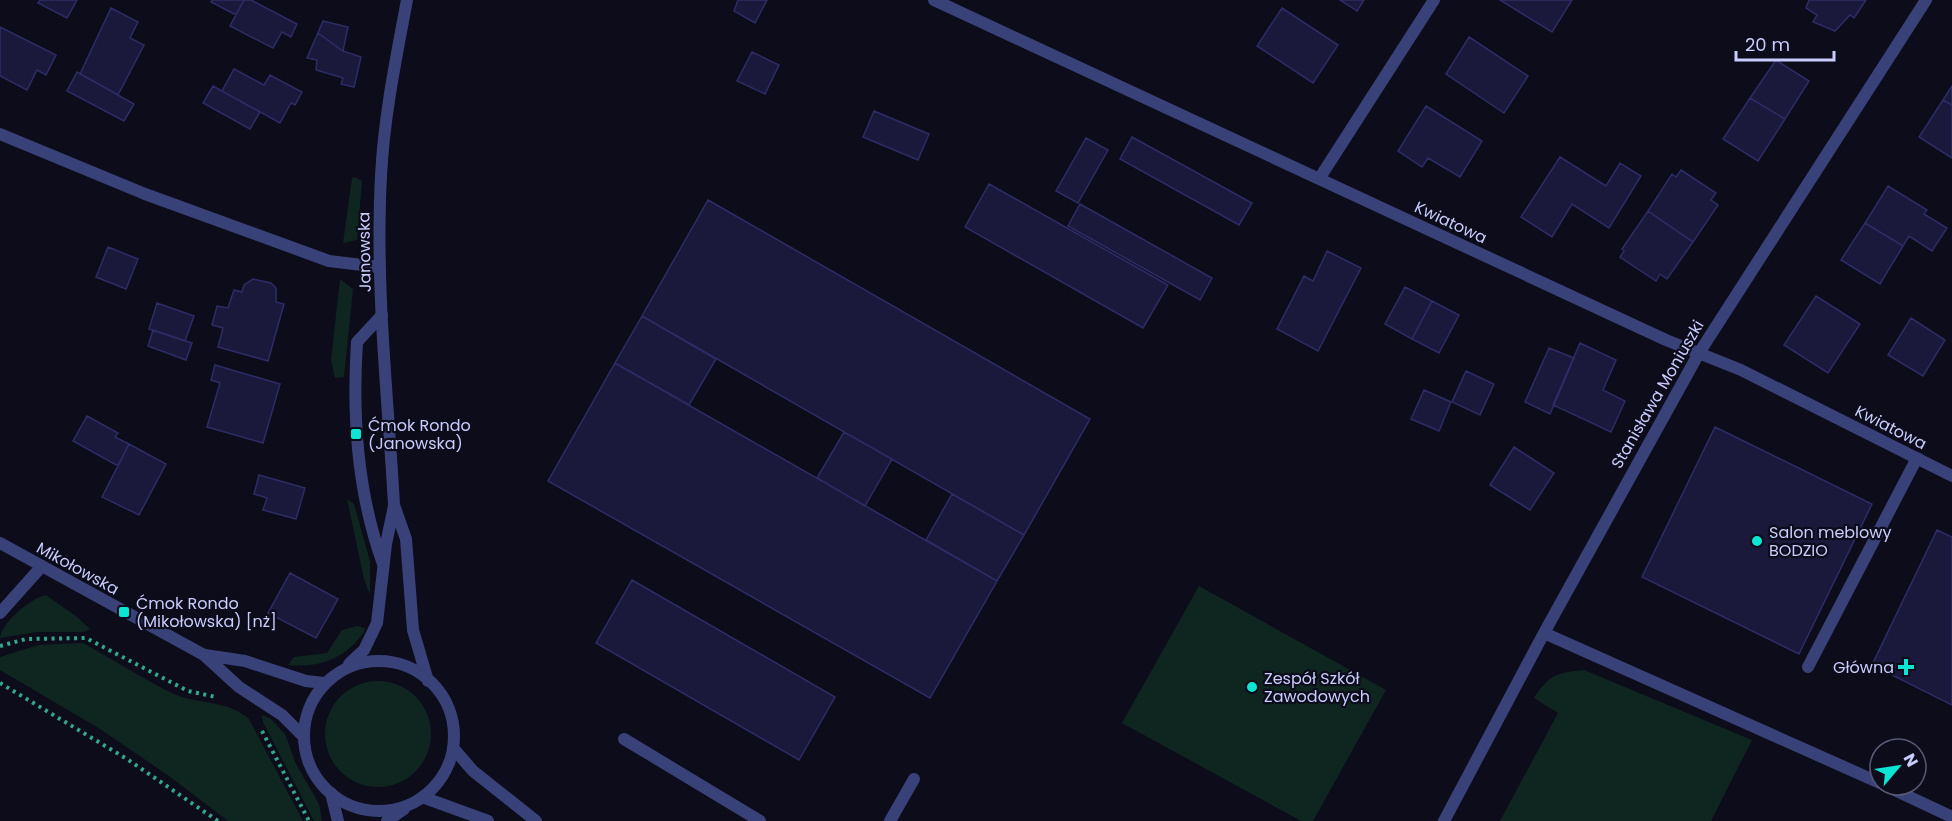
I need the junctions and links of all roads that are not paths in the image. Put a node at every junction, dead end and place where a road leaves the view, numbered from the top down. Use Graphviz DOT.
graph roads {
  1 [pos="407,0"];
  2 [pos="934,0"];
  3 [pos="1434,0"];
  4 [pos="1926,0"];
  5 [pos="0,134"];
  6 [pos="1319,179"];
  7 [pos="379,267"];
  8 [pos="382,315"];
  9 [pos="1699,353"];
  10 [pos="1917,458"];
  11 [pos="1952,476"];
  12 [pos="394,505"];
  13 [pos="0,543"];
  14 [pos="383,564"];
  15 [pos="42,566"];
  16 [pos="0,613"];
  17 [pos="1544,633"];
  18 [pos="204,655"];
  19 [pos="347,667"];
  20 [pos="1808,667"];
  21 [pos="428,681"];
  22 [pos="324,683"];
  23 [pos="304,737"];
  24 [pos="624,739"];
  25 [pos="454,749"];
  26 [pos="1868,778"];
  27 [pos="914,779"];
  28 [pos="332,793"];
  29 [pos="1910,797"];
  30 [pos="425,798"];
  31 [pos="404,809"];
  32 [pos="1952,817"];
  33 [pos="338,821"];
  34 [pos="387,821"];
  35 [pos="488,821"];
  36 [pos="536,821"];
  37 [pos="760,821"];
  38 [pos="890,821"];
  39 [pos="1444,821"];
  1 -- 7 [label="street, Janowska"];
  2 -- 6 [label="street, Kwiatowa"];
  3 -- 6 [label="street"];
  4 -- 9 [label="street, Stanisława Moniuszki"];
  5 -- 7 [label="street"];
  6 -- 9 [label="street, Kwiatowa"];
  7 -- 8 [label="street, Janowska"];
  8 -- 12 [label="street, Janowska"];
  8 -- 14 [label="street"];
  9 -- 10 [label="street, Kwiatowa"];
  9 -- 17 [label="street, Stanisława Moniuszki"];
  10 -- 11 [label="street, Kwiatowa"];
  10 -- 20 [label="street"];
  12 -- 14 [label="street, Janowska"];
  12 -- 21 [label="street, Janowska"];
  13 -- 15 [label="street, Mikołowska"];
  14 -- 19 [label="street, Janowska"];
  15 -- 16 [label="street"];
  15 -- 18 [label="street, Mikołowska"];
  17 -- 26 [label="street"];
  17 -- 39 [label="street, Stanisława Moniuszki"];
  18 -- 22 [label="street, Mikołowska"];
  18 -- 23 [label="street, Mikołowska"];
  19 -- 21 [label="street"];
  19 -- 22 [label="street"];
  21 -- 25 [label="street"];
  22 -- 23 [label="street"];
  23 -- 28 [label="street"];
  24 -- 37 [label="street"];
  25 -- 30 [label="street"];
  25 -- 36 [label="street"];
  27 -- 38 [label="street"];
  28 -- 31 [label="street"];
  28 -- 33 [label="street"];
  29 -- 32 [label="street"];
  30 -- 31 [label="street"];
  30 -- 35 [label="street"];
  31 -- 34 [label="street"];
}
